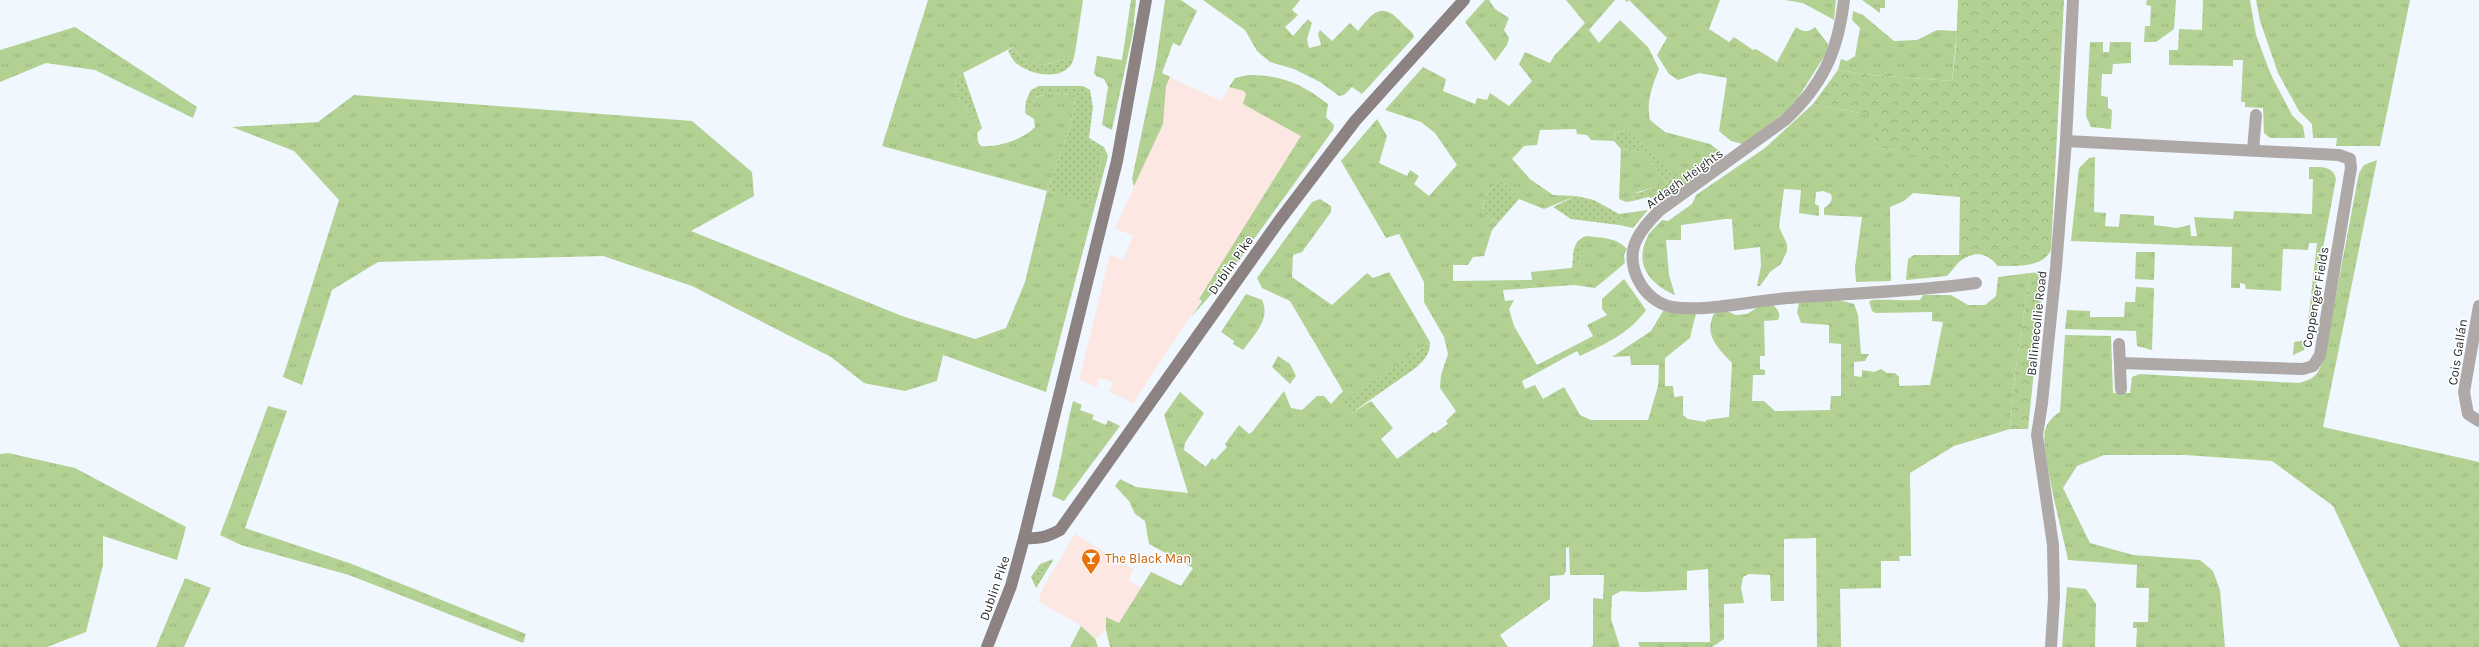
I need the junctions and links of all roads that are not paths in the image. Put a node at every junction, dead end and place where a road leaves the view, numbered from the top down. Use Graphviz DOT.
graph roads {
  1 [pos="1146,0"];
  2 [pos="1464,0"];
  3 [pos="1844,0"];
  4 [pos="2073,0"];
  5 [pos="2256,114"];
  6 [pos="2066,141"];
  7 [pos="2253,150"];
  8 [pos="1976,283"];
  9 [pos="2479,306"];
  10 [pos="2119,344"];
  11 [pos="2120,363"];
  12 [pos="2121,389"];
  13 [pos="2479,421"];
  14 [pos="1024,538"];
  15 [pos="987,647"];
  16 [pos="2051,647"];
  1 -- 14 [label="street, Dublin Pike"];
  2 -- 14 [label="street, Dublin Pike"];
  3 -- 8 [label="street, Ardagh Heights"];
  4 -- 6 [label="street, Ballinecollie Road"];
  5 -- 7 [label="street"];
  6 -- 7 [label="street, Coppenger Fields"];
  6 -- 16 [label="street, Ballinecollie Road"];
  7 -- 11 [label="street, Coppenger Fields"];
  9 -- 13 [label="street, Cois Gallán"];
  10 -- 11 [label="street"];
  11 -- 12 [label="street"];
  14 -- 15 [label="street, Dublin Pike"];
}
